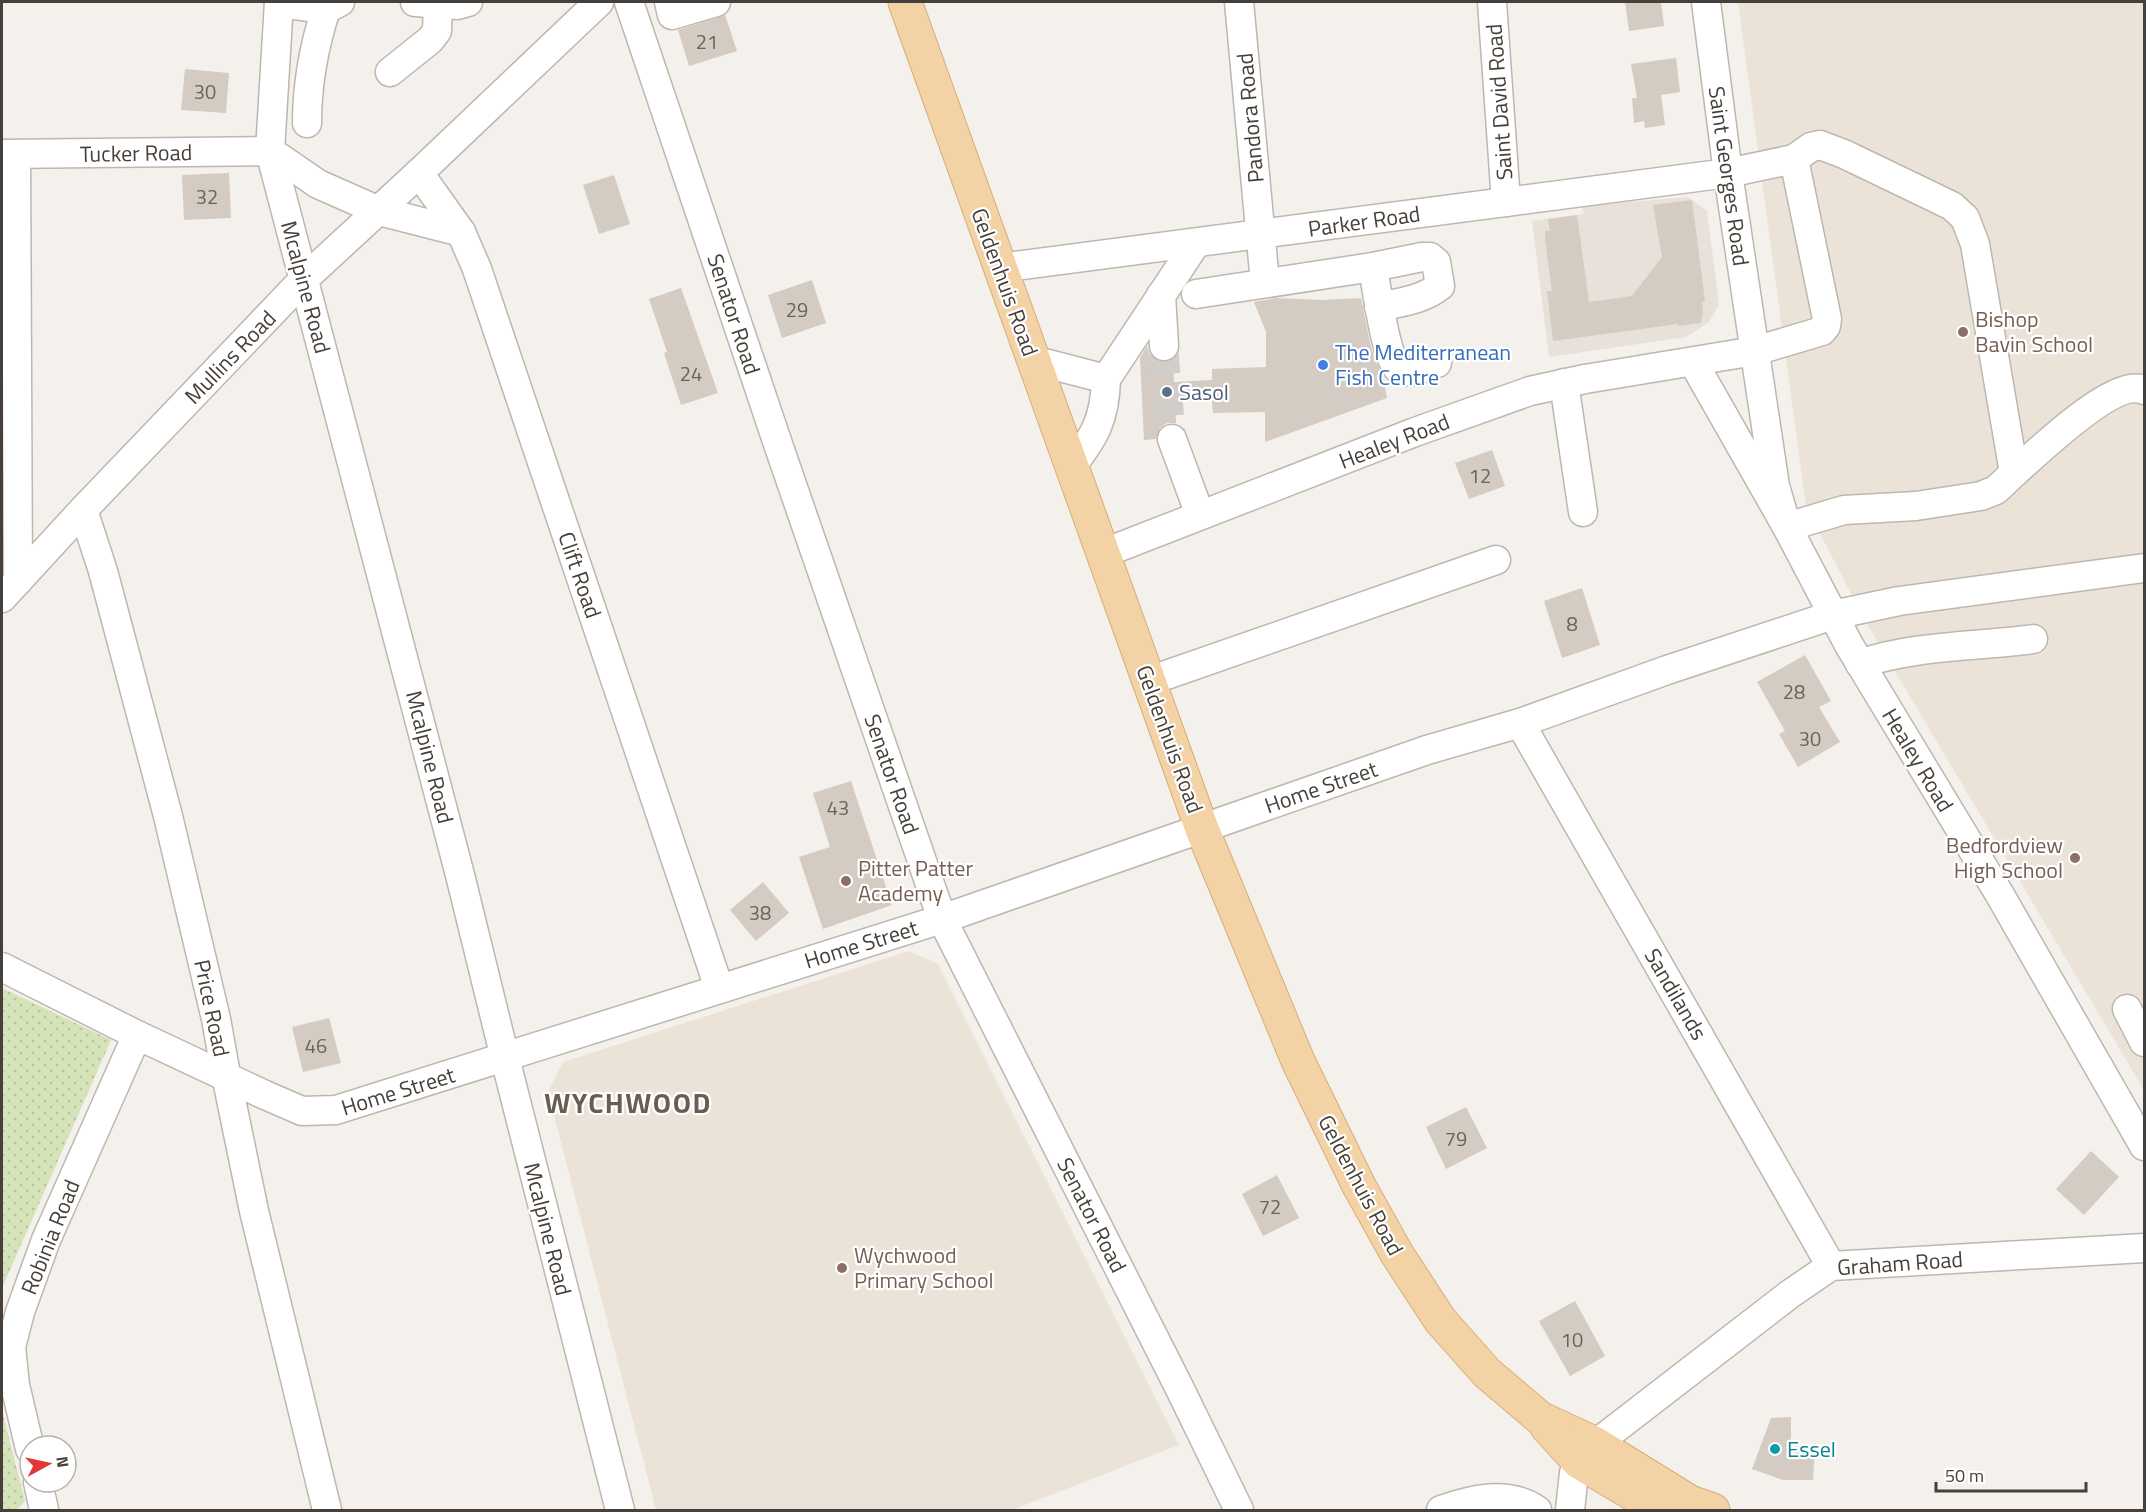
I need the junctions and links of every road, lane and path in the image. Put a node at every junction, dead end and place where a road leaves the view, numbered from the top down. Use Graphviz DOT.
graph roads {
  1 [pos="279,2"];
  2 [pos="426,2"];
  3 [pos="468,2"];
  4 [pos="599,2"];
  5 [pos="629,2"];
  6 [pos="716,2"];
  7 [pos="905,2"];
  8 [pos="1239,2"];
  9 [pos="1492,2"];
  10 [pos="1706,2"];
  11 [pos="333,5"];
  12 [pos="670,8"];
  13 [pos="640,30"];
  14 [pos="390,72"];
  15 [pos="307,123"];
  16 [pos="270,151"];
  17 [pos="9,154"];
  18 [pos="1794,159"];
  19 [pos="419,173"];
  20 [pos="1728,173"];
  21 [pos="1506,202"];
  22 [pos="379,211"];
  23 [pos="461,232"];
  24 [pos="1261,235"];
  25 [pos="1196,243"];
  26 [pos="1373,267"];
  27 [pos="999,268"];
  28 [pos="304,279"];
  29 [pos="1265,283"];
  30 [pos="1196,294"];
  31 [pos="1161,296"];
  32 [pos="1379,307"];
  33 [pos="1164,345"];
  34 [pos="1755,351"];
  35 [pos="1033,360"];
  36 [pos="1693,362"];
  37 [pos="1437,363"];
  38 [pos="1106,379"];
  39 [pos="1564,383"];
  40 [pos="2145,390"];
  41 [pos="1172,439"];
  42 [pos="1071,467"];
  43 [pos="2014,473"];
  44 [pos="83,510"];
  45 [pos="1583,512"];
  46 [pos="1200,515"];
  47 [pos="1787,527"];
  48 [pos="1104,553"];
  49 [pos="1496,560"];
  50 [pos="2145,568"];
  51 [pos="10,590"];
  52 [pos="1833,615"];
  53 [pos="2033,639"];
  54 [pos="1860,664"];
  55 [pos="1149,681"];
  56 [pos="1520,723"];
  57 [pos="1202,828"];
  58 [pos="942,919"];
  59 [pos="2,967"];
  60 [pos="719,988"];
  61 [pos="2127,1009"];
  62 [pos="138,1035"];
  63 [pos="2145,1042"];
  64 [pos="505,1058"];
  65 [pos="226,1076"];
  66 [pos="2145,1146"];
  67 [pos="2145,1248"];
  68 [pos="1831,1266"];
  69 [pos="26,1434"];
  70 [pos="1588,1453"];
  71 [pos="41,1494"];
  72 [pos="1654,1506"];
  73 [pos="44,1510"];
  74 [pos="327,1510"];
  75 [pos="621,1510"];
  76 [pos="1239,1510"];
  77 [pos="1441,1510"];
  78 [pos="1537,1510"];
  79 [pos="1570,1510"];
  80 [pos="1616,1510"];
  81 [pos="1713,1510"];
  1 -- 11 [label="street"];
  1 -- 16 [label="street, Mcalpine Road"];
  2 -- 3 [label="street"];
  2 -- 14 [label="street"];
  4 -- 19 [label="street, Mullins Road"];
  5 -- 13 [label="street, Senator Road"];
  6 -- 12 [label="street"];
  7 -- 27 [label="main road, Geldenhuis Road"];
  8 -- 24 [label="street, Pandora Road"];
  9 -- 21 [label="street, Saint David Road"];
  10 -- 20 [label="street, Saint Georges Road"];
  11 -- 15 [label="street"];
  12 -- 13 [label="street"];
  13 -- 58 [label="street, Senator Road"];
  16 -- 17 [label="street, Tucker Road"];
  16 -- 22 [label="street"];
  16 -- 28 [label="street, Mcalpine Road"];
  17 -- 51 [label="street"];
  18 -- 20 [label="street, Parker Road"];
  18 -- 34 [label="street"];
  18 -- 43 [label="street, Parker Road"];
  19 -- 22 [label="street, Mullins Road"];
  19 -- 23 [label="street, Clift Road"];
  20 -- 21 [label="street, Parker Road"];
  20 -- 34 [label="street, Saint Georges Road"];
  21 -- 24 [label="street, Parker Road"];
  22 -- 23 [label="street"];
  22 -- 28 [label="street, Mullins Road"];
  23 -- 60 [label="street, Clift Road"];
  24 -- 25 [label="street, Parker Road"];
  24 -- 29 [label="street, Pandora Road"];
  25 -- 27 [label="street, Parker Road"];
  25 -- 31 [label="street"];
  26 -- 29 [label="street"];
  26 -- 32 [label="street"];
  26 -- 32 [label="street"];
  27 -- 35 [label="main road, Geldenhuis Road"];
  28 -- 44 [label="street, Mullins Road"];
  28 -- 64 [label="street, Mcalpine Road"];
  29 -- 30 [label="street"];
  31 -- 33 [label="street"];
  31 -- 38 [label="street"];
  32 -- 37 [label="street"];
  34 -- 36 [label="street, Healey Road"];
  34 -- 47 [label="street, Healey Road"];
  35 -- 38 [label="street"];
  35 -- 42 [label="main road, Geldenhuis Road"];
  36 -- 39 [label="street, Healey Road"];
  36 -- 47 [label="street, Healey Road"];
  38 -- 42 [label="street"];
  39 -- 45 [label="street"];
  39 -- 46 [label="street, Healey Road"];
  40 -- 43 [label="street"];
  41 -- 46 [label="street"];
  42 -- 48 [label="main road, Geldenhuis Road"];
  43 -- 47 [label="street"];
  44 -- 51 [label="street, Mullins Road"];
  44 -- 65 [label="street, Price Road"];
  46 -- 48 [label="street, Healey Road"];
  47 -- 52 [label="street, Healey Road"];
  48 -- 55 [label="main road, Geldenhuis Road"];
  49 -- 55 [label="street"];
  50 -- 52 [label="street, Home Street"];
  52 -- 54 [label="street, Healey Road"];
  52 -- 56 [label="street, Home Street"];
  53 -- 54 [label="street"];
  54 -- 66 [label="street, Healey Road"];
  55 -- 57 [label="main road, Geldenhuis Road"];
  56 -- 57 [label="street, Home Street"];
  56 -- 68 [label="street, Sandilands"];
  57 -- 58 [label="street, Home Street"];
  57 -- 70 [label="main road, Geldenhuis Road"];
  58 -- 60 [label="street, Home Street"];
  58 -- 76 [label="street, Senator Road"];
  59 -- 62 [label="street, Home Street"];
  60 -- 64 [label="street, Home Street"];
  61 -- 63 [label="street"];
  62 -- 65 [label="street, Home Street"];
  62 -- 69 [label="street, Robinia Road"];
  64 -- 65 [label="street, Home Street"];
  64 -- 75 [label="street, Mcalpine Road"];
  65 -- 74 [label="street, Price Road"];
  67 -- 68 [label="street, Graham Road"];
  68 -- 70 [label="street, Graham Road"];
  70 -- 72 [label="main road, Geldenhuis Road"];
  70 -- 79 [label="street"];
  70 -- 81 [label="main road, Geldenhuis Road"];
  71 -- 73 [label="street"];
  72 -- 80 [label="main road"];
  77 -- 78 [label="street"];
}
